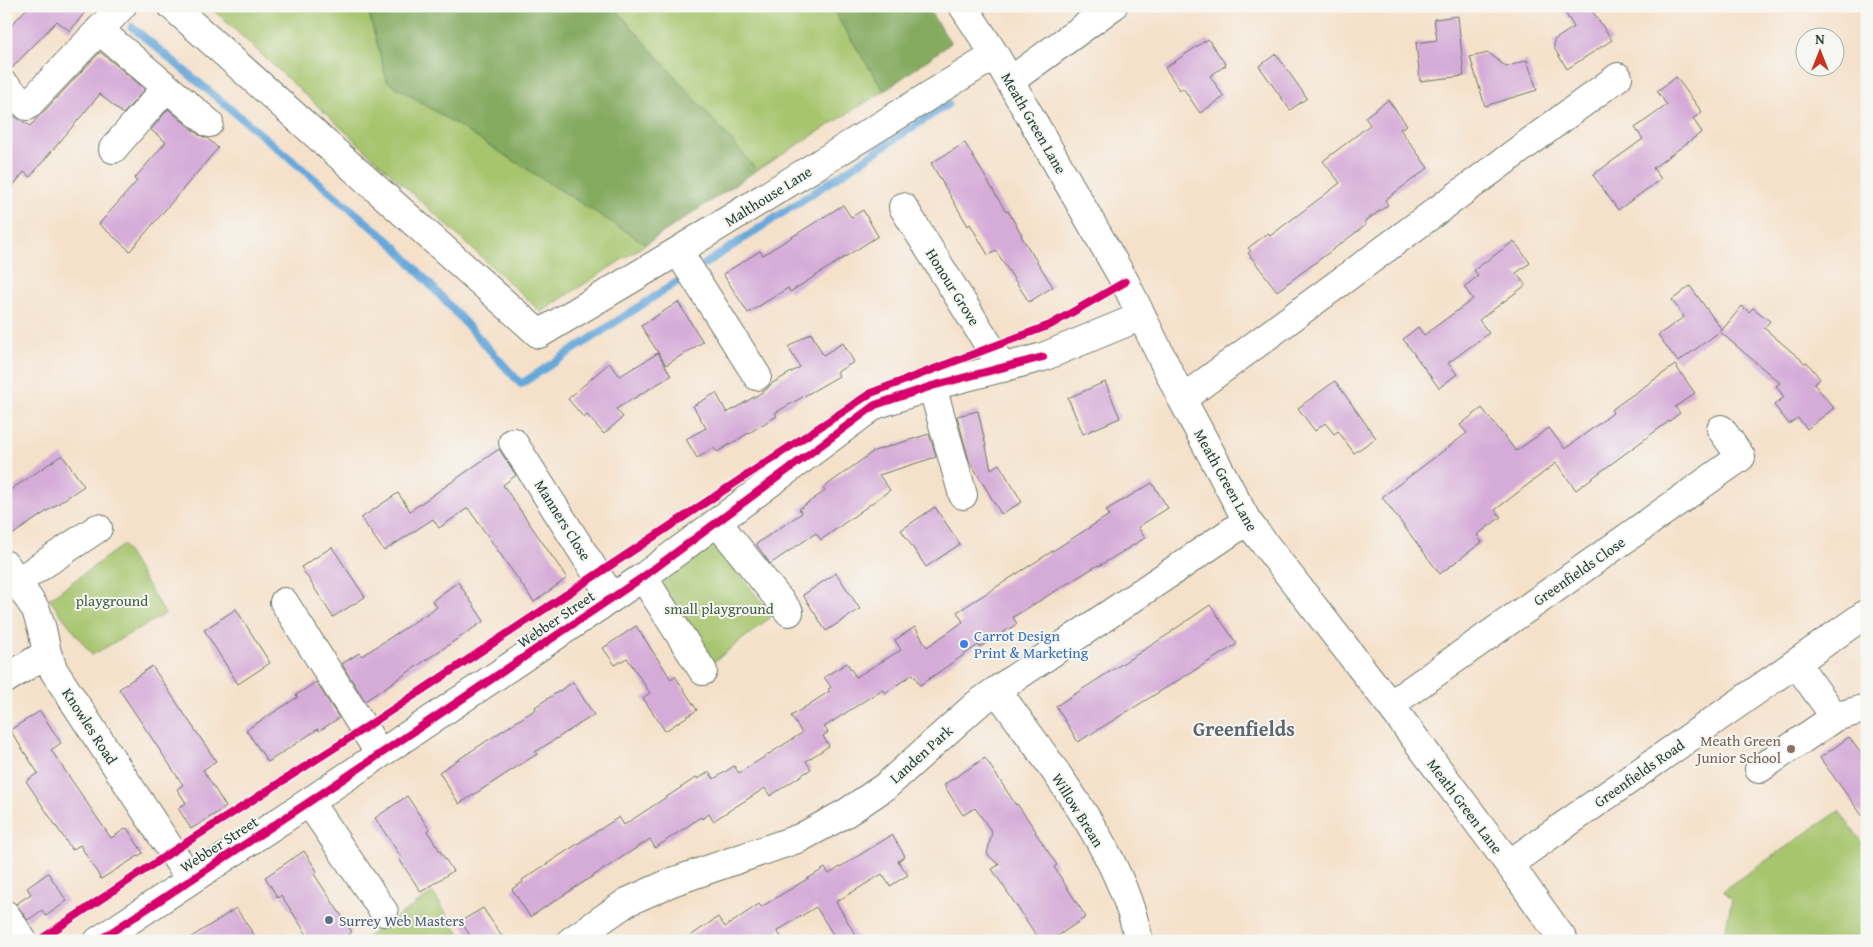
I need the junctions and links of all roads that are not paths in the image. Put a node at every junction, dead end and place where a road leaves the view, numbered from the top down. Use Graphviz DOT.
graph roads {
  1 [pos="122,6"];
  2 [pos="172,6"];
  3 [pos="964,6"];
  4 [pos="1113,6"];
  5 [pos="99,30"];
  6 [pos="996,55"];
  7 [pos="1618,77"];
  8 [pos="1010,81"];
  9 [pos="6,86"];
  10 [pos="166,87"];
  11 [pos="209,123"];
  12 [pos="113,149"];
  13 [pos="903,206"];
  14 [pos="678,252"];
  15 [pos="1142,316"];
  16 [pos="1003,368"];
  17 [pos="757,376"];
  18 [pos="932,386"];
  19 [pos="1182,399"];
  20 [pos="1721,429"];
  21 [pos="514,442"];
  22 [pos="963,495"];
  23 [pos="1247,521"];
  24 [pos="716,522"];
  25 [pos="98,528"];
  26 [pos="12,573"];
  27 [pos="643,577"];
  28 [pos="612,598"];
  29 [pos="284,602"];
  30 [pos="789,612"];
  31 [pos="1867,613"];
  32 [pos="47,654"];
  33 [pos="1796,663"];
  34 [pos="702,671"];
  35 [pos="6,680"];
  36 [pos="997,690"];
  37 [pos="1390,705"];
  38 [pos="1867,708"];
  39 [pos="1835,717"];
  40 [pos="380,754"];
  41 [pos="1760,770"];
  42 [pos="309,802"];
  43 [pos="1509,864"];
  44 [pos="190,879"];
  45 [pos="384,912"];
  46 [pos="6,915"];
  47 [pos="23,941"];
  48 [pos="98,941"];
  49 [pos="571,941"];
  50 [pos="1139,941"];
  51 [pos="1564,941"];
  1 -- 5 [label="street"];
  2 -- 14 [label="street, Malthouse Lane"];
  3 -- 6 [label="street, Meath Green Lane"];
  4 -- 8 [label="street"];
  5 -- 9 [label="street"];
  5 -- 10 [label="street"];
  6 -- 8 [label="street, Meath Green Lane"];
  6 -- 14 [label="street, Malthouse Lane"];
  7 -- 19 [label="street"];
  8 -- 15 [label="street, Meath Green Lane"];
  10 -- 11 [label="street"];
  10 -- 12 [label="street"];
  13 -- 16 [label="street, Honour Grove"];
  14 -- 17 [label="street"];
  15 -- 16 [label="street, Webber Street"];
  15 -- 19 [label="street, Meath Green Lane"];
  16 -- 18 [label="street, Webber Street"];
  18 -- 22 [label="street"];
  18 -- 24 [label="street, Webber Street"];
  19 -- 23 [label="street, Meath Green Lane"];
  20 -- 37 [label="street, Greenfields Close"];
  21 -- 28 [label="street, Manners Close"];
  23 -- 36 [label="street, Landen Park"];
  23 -- 37 [label="street, Meath Green Lane"];
  24 -- 27 [label="street, Webber Street"];
  24 -- 30 [label="street"];
  25 -- 26 [label="street"];
  26 -- 32 [label="street, Knowles Road"];
  27 -- 28 [label="street, Webber Street"];
  27 -- 34 [label="street"];
  28 -- 40 [label="street, Webber Street"];
  29 -- 40 [label="street"];
  31 -- 33 [label="street, Greenfields Road"];
  32 -- 35 [label="street"];
  32 -- 44 [label="street, Knowles Road"];
  33 -- 39 [label="street"];
  33 -- 43 [label="street, Greenfields Road"];
  36 -- 49 [label="street, Landen Park"];
  36 -- 50 [label="street, Willow Brean"];
  37 -- 43 [label="street, Meath Green Lane"];
  38 -- 39 [label="street"];
  39 -- 41 [label="street"];
  40 -- 42 [label="street, Webber Street"];
  42 -- 44 [label="street, Webber Street"];
  42 -- 45 [label="street"];
  43 -- 51 [label="street, Meath Green Lane"];
  44 -- 48 [label="street, Webber Street"];
  46 -- 47 [label="street"];
}
